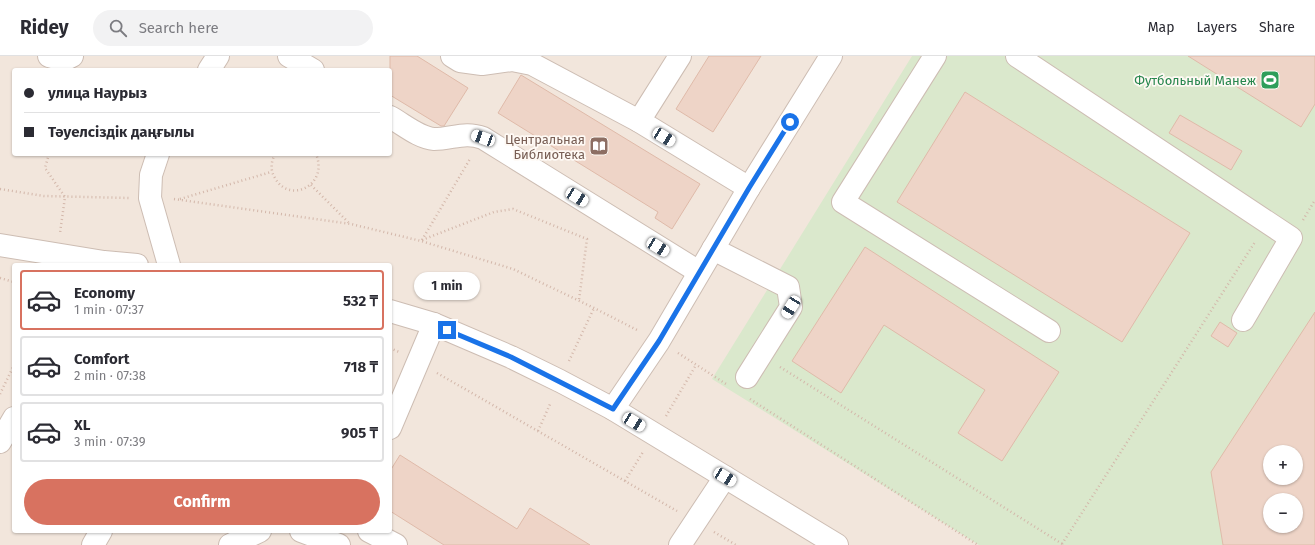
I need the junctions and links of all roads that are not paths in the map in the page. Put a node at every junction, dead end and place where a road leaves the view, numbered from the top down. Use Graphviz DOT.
graph roads {
  1 [pos="49,56"];
  2 [pos="72,56"];
  3 [pos="218,56"];
  4 [pos="289,56"];
  5 [pos="452,56"];
  6 [pos="680,56"];
  7 [pos="832,56"];
  8 [pos="935,56"];
  9 [pos="1017,56"];
  10 [pos="210,68"];
  11 [pos="310,68"];
  12 [pos="392,118"];
  13 [pos="639,121"];
  14 [pos="157,156"];
  15 [pos="749,188"];
  16 [pos="0,245"];
  17 [pos="713,249"];
  18 [pos="99,263"];
  19 [pos="168,263"];
  20 [pos="699,272"];
  21 [pos="392,312"];
  22 [pos="1243,320"];
  23 [pos="434,324"];
  24 [pos="1049,331"];
  25 [pos="738,381"];
  26 [pos="613,409"];
  27 [pos="12,421"];
  28 [pos="392,423"];
  29 [pos="0,442"];
  30 [pos="725,477"];
  31 [pos="101,533"];
  32 [pos="231,533"];
  33 [pos="256,533"];
  34 [pos="306,533"];
  35 [pos="356,533"];
  36 [pos="373,533"];
  37 [pos="93,545"];
  38 [pos="229,545"];
  39 [pos="339,545"];
  40 [pos="354,545"];
  41 [pos="396,545"];
  42 [pos="680,545"];
  43 [pos="837,545"];
  1 -- 2 [label="street"];
  3 -- 10 [label="street"];
  4 -- 11 [label="street"];
  5 -- 13 [label="street"];
  6 -- 13 [label="street"];
  7 -- 15 [label="street"];
  8 -- 24 [label="street"];
  9 -- 22 [label="street"];
  12 -- 20 [label="street"];
  13 -- 15 [label="street"];
  14 -- 19 [label="street"];
  15 -- 17 [label="street"];
  16 -- 18 [label="street"];
  17 -- 20 [label="street"];
  17 -- 25 [label="street"];
  20 -- 26 [label="street"];
  21 -- 23 [label="street"];
  23 -- 26 [label="street"];
  23 -- 28 [label="street"];
  26 -- 30 [label="street"];
  27 -- 29 [label="street"];
  30 -- 42 [label="street"];
  30 -- 43 [label="street"];
  31 -- 37 [label="street"];
  32 -- 38 [label="street"];
  33 -- 38 [label="street"];
  34 -- 39 [label="street"];
  35 -- 40 [label="street"];
  36 -- 41 [label="street"];
}
